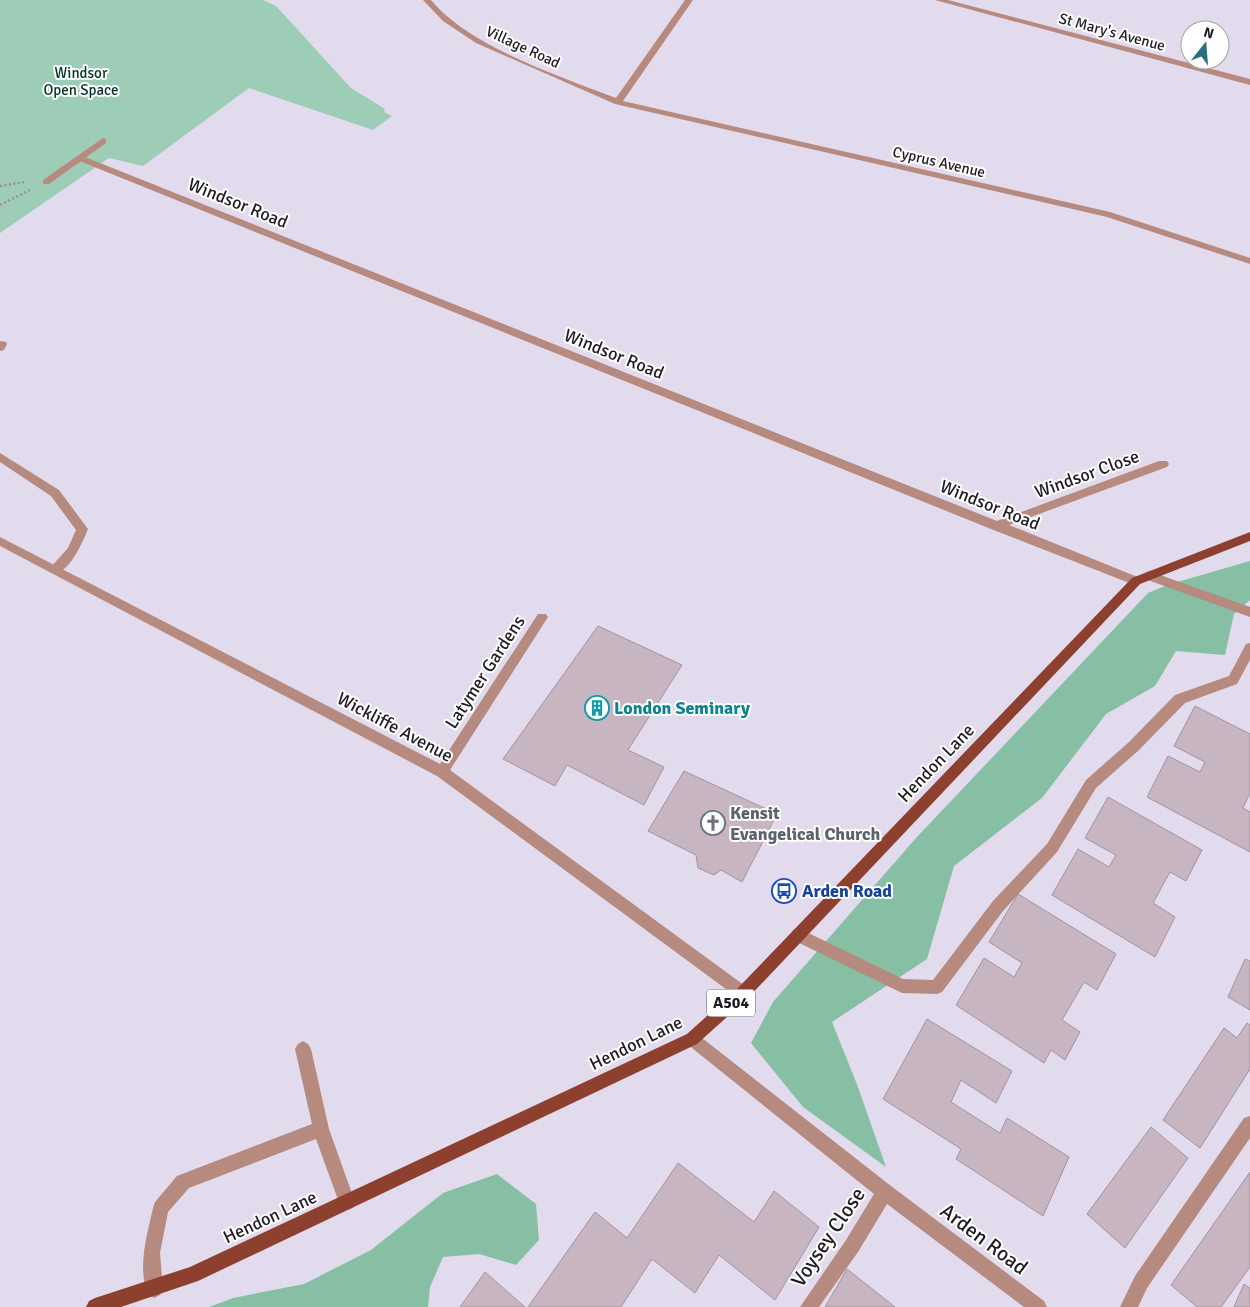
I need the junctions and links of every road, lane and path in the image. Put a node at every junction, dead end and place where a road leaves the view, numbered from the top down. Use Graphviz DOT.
graph roads {
  1 [pos="427,0"];
  2 [pos="689,0"];
  3 [pos="939,0"];
  4 [pos="1250,82"];
  5 [pos="618,102"];
  6 [pos="103,141"];
  7 [pos="80,158"];
  8 [pos="46,182"];
  9 [pos="0,186"];
  10 [pos="0,205"];
  11 [pos="1250,261"];
  12 [pos="0,458"];
  13 [pos="1163,464"];
  14 [pos="995,526"];
  15 [pos="1250,536"];
  16 [pos="0,541"];
  17 [pos="55,569"];
  18 [pos="1142,579"];
  19 [pos="1250,612"];
  20 [pos="542,617"];
  21 [pos="1250,648"];
  22 [pos="442,772"];
  23 [pos="798,935"];
  24 [pos="743,993"];
  25 [pos="692,1038"];
  26 [pos="303,1049"];
  27 [pos="1250,1124"];
  28 [pos="321,1129"];
  29 [pos="885,1192"];
  30 [pos="347,1202"];
  31 [pos="154,1289"];
  32 [pos="95,1307"];
  33 [pos="809,1307"];
  34 [pos="1038,1307"];
  35 [pos="1129,1307"];
  1 -- 5 [label="street, Village Road"];
  2 -- 5 [label="street"];
  3 -- 4 [label="street, St Mary's Avenue"];
  5 -- 11 [label="street, Cyprus Avenue"];
  6 -- 7 [label="street"];
  7 -- 8 [label="street"];
  7 -- 14 [label="street, Windsor Road"];
  8 -- 9 [label="path"];
  8 -- 10 [label="path"];
  12 -- 17 [label="street"];
  13 -- 14 [label="street, Windsor Close"];
  14 -- 18 [label="street, Windsor Road"];
  15 -- 18 [label="main road, Hendon Lane / A504"];
  16 -- 17 [label="street, Wickliffe Avenue"];
  17 -- 22 [label="street, Wickliffe Avenue"];
  18 -- 19 [label="street, Windsor Road"];
  18 -- 23 [label="main road, Hendon Lane / A504"];
  20 -- 22 [label="street, Latymer Gardens"];
  21 -- 23 [label="street"];
  22 -- 24 [label="street, Wickliffe Avenue"];
  23 -- 24 [label="main road, Hendon Lane / A504"];
  24 -- 25 [label="main road, Hendon Lane / A504"];
  25 -- 29 [label="street, Arden Road"];
  25 -- 30 [label="main road, Hendon Lane / A504"];
  26 -- 28 [label="street"];
  27 -- 35 [label="street"];
  28 -- 30 [label="street"];
  28 -- 31 [label="street"];
  29 -- 33 [label="street, Voysey Close"];
  29 -- 34 [label="street, Arden Road"];
  30 -- 31 [label="main road, Hendon Lane / A504"];
  31 -- 32 [label="main road, Hendon Lane / A504"];
}
